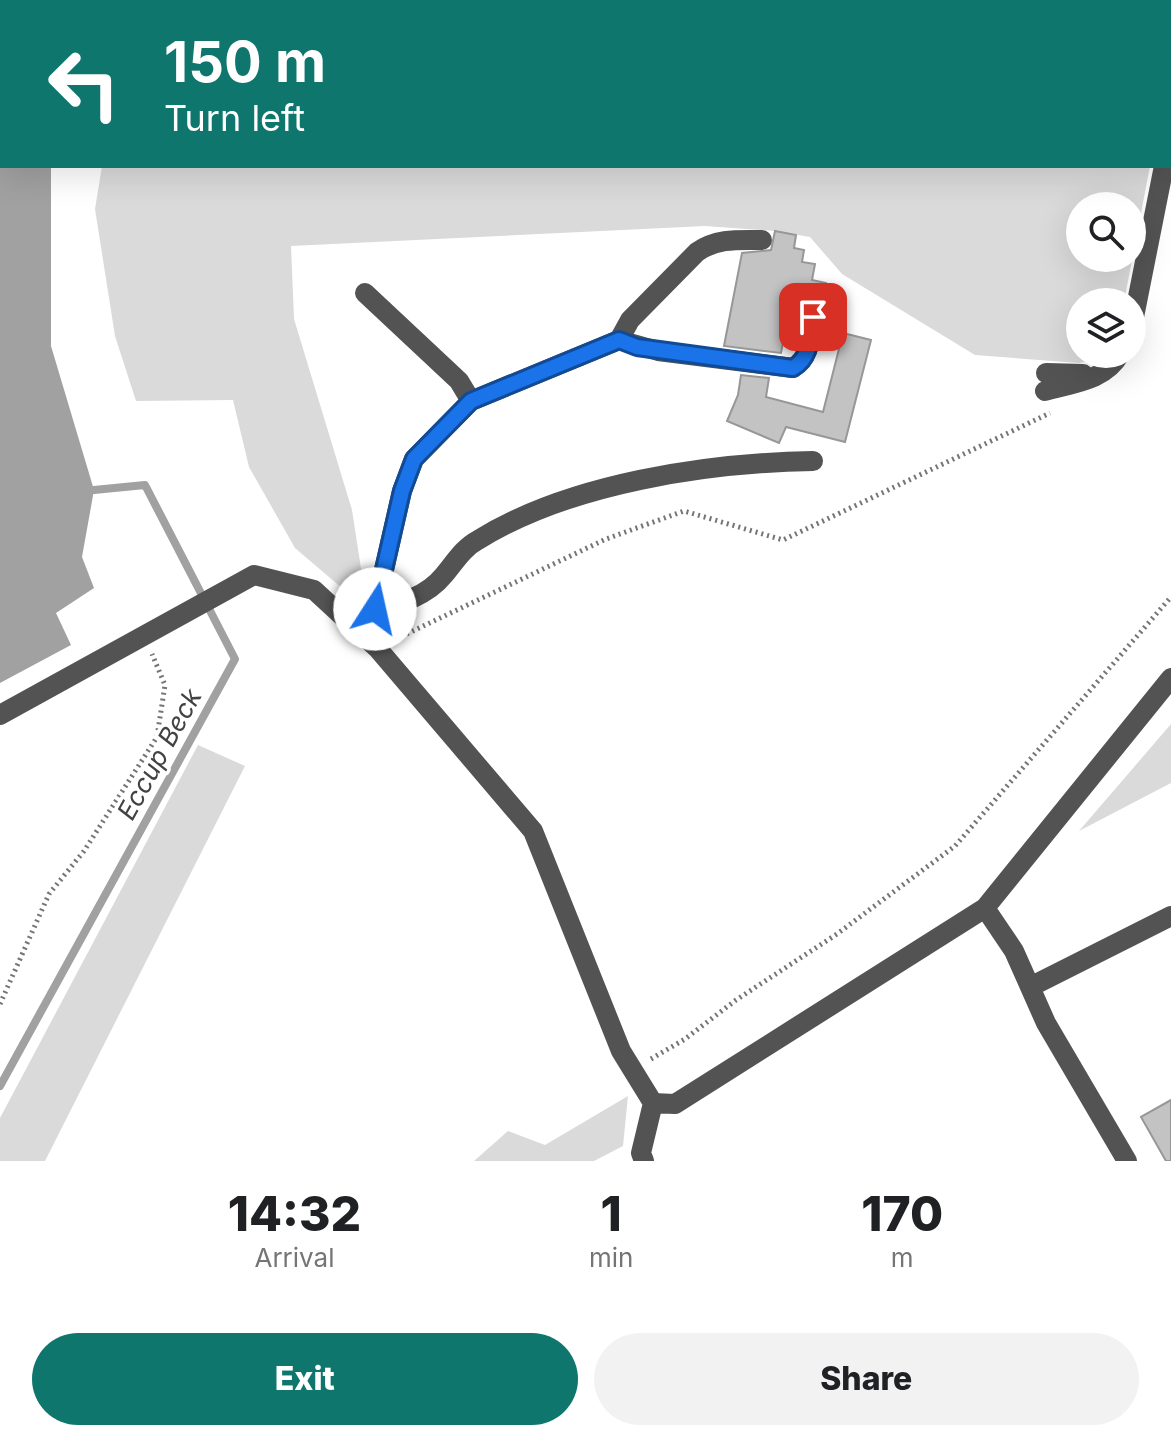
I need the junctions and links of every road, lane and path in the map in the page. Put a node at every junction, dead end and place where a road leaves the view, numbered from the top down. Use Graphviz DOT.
graph roads {
  1 [pos="1164,168"];
  2 [pos="762,240"];
  3 [pos="1140,288"];
  4 [pos="365,293"];
  5 [pos="813,317"];
  6 [pos="619,340"];
  7 [pos="1110,368"];
  8 [pos="1046,382"];
  9 [pos="471,401"];
  10 [pos="1055,411"];
  11 [pos="813,461"];
  12 [pos="1171,597"];
  13 [pos="375,609"];
  14 [pos="358,630"];
  15 [pos="141,637"];
  16 [pos="378,649"];
  17 [pos="1171,678"];
  18 [pos="0,715"];
  19 [pos="985,908"];
  20 [pos="1171,916"];
  21 [pos="1030,987"];
  22 [pos="0,1004"];
  23 [pos="633,1069"];
  24 [pos="653,1103"];
  25 [pos="644,1161"];
  26 [pos="1127,1161"];
  1 -- 3 [label="lane"];
  2 -- 6 [label="lane"];
  4 -- 9 [label="lane"];
  5 -- 6 [label="lane"];
  6 -- 9 [label="lane"];
  7 -- 8 [label="lane"];
  9 -- 13 [label="lane"];
  10 -- 16 [label="path"];
  11 -- 13 [label="lane"];
  12 -- 23 [label="path"];
  13 -- 14 [label="lane"];
  14 -- 15 [label="lane"];
  14 -- 16 [label="lane"];
  15 -- 18 [label="lane"];
  15 -- 22 [label="path"];
  16 -- 23 [label="lane"];
  17 -- 19 [label="lane"];
  19 -- 21 [label="lane"];
  19 -- 24 [label="lane"];
  20 -- 21 [label="lane"];
  21 -- 26 [label="lane"];
  23 -- 24 [label="lane"];
  24 -- 25 [label="lane"];
}
